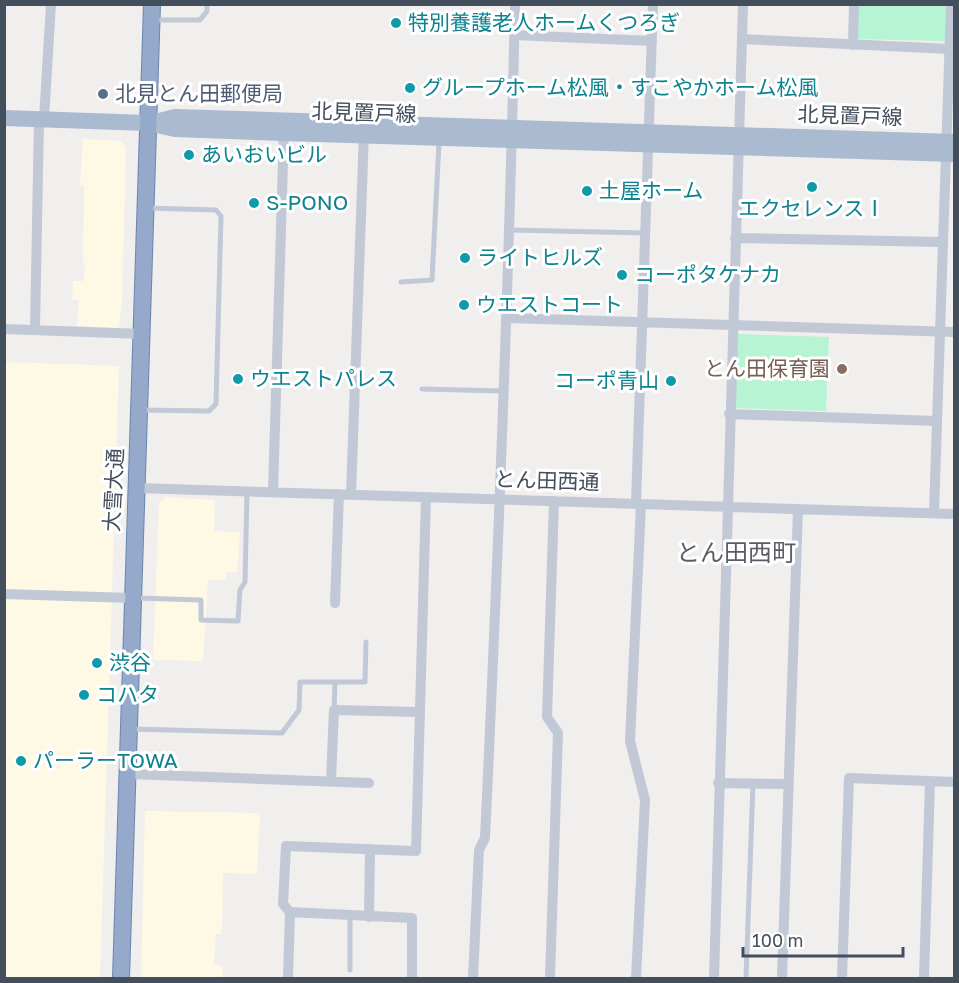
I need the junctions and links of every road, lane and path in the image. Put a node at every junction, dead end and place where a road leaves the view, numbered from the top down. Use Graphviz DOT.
graph roads {
  1 [pos="51,4"];
  2 [pos="207,4"];
  3 [pos="515,4"];
  4 [pos="653,4"];
  5 [pos="743,4"];
  6 [pos="854,4"];
  7 [pos="951,4"];
  8 [pos="152,12"];
  9 [pos="514,35"];
  10 [pos="742,39"];
  11 [pos="652,41"];
  12 [pos="853,45"];
  13 [pos="950,49"];
  14 [pos="4,118"];
  15 [pos="42,119"];
  16 [pos="148,123"];
  17 [pos="285,127"];
  18 [pos="365,129"];
  19 [pos="513,134"];
  20 [pos="439,138"];
  21 [pos="649,139"];
  22 [pos="740,142"];
  23 [pos="950,148"];
  24 [pos="147,208"];
  25 [pos="510,230"];
  26 [pos="644,233"];
  27 [pos="735,238"];
  28 [pos="942,242"];
  29 [pos="401,282"];
  30 [pos="507,318"];
  31 [pos="641,323"];
  32 [pos="731,325"];
  33 [pos="4,329"];
  34 [pos="35,330"];
  35 [pos="939,331"];
  36 [pos="954,332"];
  37 [pos="143,334"];
  38 [pos="423,389"];
  39 [pos="503,391"];
  40 [pos="140,410"];
  41 [pos="729,414"];
  42 [pos="936,421"];
  43 [pos="137,488"];
  44 [pos="247,491"];
  45 [pos="273,492"];
  46 [pos="339,494"];
  47 [pos="351,494"];
  48 [pos="426,497"];
  49 [pos="500,499"];
  50 [pos="554,501"];
  51 [pos="638,503"];
  52 [pos="726,506"];
  53 [pos="798,509"];
  54 [pos="934,513"];
  55 [pos="954,514"];
  56 [pos="4,594"];
  57 [pos="132,598"];
  58 [pos="335,603"];
  59 [pos="366,642"];
  60 [pos="335,682"];
  61 [pos="334,710"];
  62 [pos="419,712"];
  63 [pos="130,729"];
  64 [pos="129,774"];
  65 [pos="331,781"];
  66 [pos="930,781"];
  67 [pos="954,782"];
  68 [pos="369,783"];
  69 [pos="718,783"];
  70 [pos="753,783"];
  71 [pos="789,784"];
  72 [pos="370,849"];
  73 [pos="290,912"];
  74 [pos="350,916"];
  75 [pos="369,917"];
  76 [pos="350,970"];
  77 [pos="121,978"];
  78 [pos="288,978"];
  79 [pos="412,978"];
  80 [pos="473,978"];
  81 [pos="550,978"];
  82 [pos="636,978"];
  83 [pos="714,978"];
  84 [pos="746,978"];
  85 [pos="782,978"];
  86 [pos="842,978"];
  87 [pos="924,978"];
  1 -- 15 [label="street"];
  2 -- 8 [label="lane"];
  3 -- 9 [label="street"];
  4 -- 11 [label="street"];
  5 -- 10 [label="street"];
  6 -- 12 [label="street"];
  7 -- 13 [label="street"];
  8 -- 16 [label="highway, 大雪大通"];
  9 -- 11 [label="street"];
  9 -- 19 [label="street"];
  10 -- 12 [label="street"];
  10 -- 22 [label="street"];
  11 -- 21 [label="street"];
  12 -- 13 [label="street"];
  13 -- 23 [label="street"];
  14 -- 15 [label="main road, 北見置戸線"];
  15 -- 16 [label="main road, 北見置戸線"];
  15 -- 34 [label="street"];
  16 -- 17 [label="main road, 北見置戸線"];
  16 -- 24 [label="highway, 大雪大通"];
  17 -- 18 [label="main road, 北見置戸線"];
  17 -- 45 [label="street"];
  18 -- 19 [label="main road, 北見置戸線"];
  18 -- 20 [label="main road, 北見置戸線"];
  18 -- 47 [label="street"];
  19 -- 20 [label="main road, 北見置戸線"];
  19 -- 21 [label="main road, 北見置戸線"];
  19 -- 25 [label="street"];
  20 -- 29 [label="lane"];
  21 -- 22 [label="main road, 北見置戸線"];
  21 -- 26 [label="street"];
  22 -- 23 [label="main road, 北見置戸線"];
  22 -- 27 [label="street"];
  23 -- 28 [label="street"];
  24 -- 37 [label="highway, 大雪大通"];
  24 -- 40 [label="lane"];
  25 -- 26 [label="lane"];
  25 -- 30 [label="street"];
  26 -- 31 [label="street"];
  27 -- 28 [label="street"];
  27 -- 32 [label="street"];
  28 -- 35 [label="street"];
  30 -- 31 [label="street"];
  30 -- 39 [label="street"];
  31 -- 32 [label="street"];
  31 -- 51 [label="street"];
  32 -- 35 [label="street"];
  32 -- 41 [label="street"];
  33 -- 34 [label="street"];
  34 -- 37 [label="street"];
  35 -- 36 [label="street"];
  35 -- 42 [label="street"];
  37 -- 40 [label="highway, 大雪大通"];
  38 -- 39 [label="lane"];
  39 -- 49 [label="street"];
  40 -- 43 [label="highway, 大雪大通"];
  41 -- 42 [label="street"];
  41 -- 52 [label="street"];
  42 -- 54 [label="street"];
  43 -- 44 [label="street, とん田西通"];
  43 -- 57 [label="highway, 大雪大通"];
  44 -- 45 [label="street, とん田西通"];
  44 -- 57 [label="lane"];
  45 -- 46 [label="street, とん田西通"];
  46 -- 47 [label="street, とん田西通"];
  46 -- 58 [label="street"];
  47 -- 48 [label="street, とん田西通"];
  48 -- 49 [label="street, とん田西通"];
  48 -- 62 [label="street"];
  49 -- 50 [label="street, とん田西通"];
  49 -- 80 [label="street"];
  50 -- 51 [label="street, とん田西通"];
  50 -- 81 [label="street"];
  51 -- 52 [label="street, とん田西通"];
  51 -- 82 [label="street"];
  52 -- 53 [label="street, とん田西通"];
  52 -- 69 [label="street"];
  53 -- 54 [label="street, とん田西通"];
  53 -- 71 [label="street"];
  54 -- 55 [label="street, とん田西通"];
  56 -- 57 [label="street"];
  57 -- 63 [label="highway, 大雪大通"];
  59 -- 60 [label="lane"];
  60 -- 61 [label="lane"];
  60 -- 63 [label="lane"];
  61 -- 62 [label="street"];
  61 -- 65 [label="street"];
  62 -- 72 [label="street"];
  63 -- 64 [label="highway, 大雪大通"];
  64 -- 65 [label="street"];
  64 -- 77 [label="highway, 大雪大通"];
  65 -- 68 [label="street"];
  66 -- 67 [label="street"];
  66 -- 86 [label="street"];
  66 -- 87 [label="street"];
  69 -- 70 [label="street"];
  69 -- 83 [label="street"];
  70 -- 71 [label="street"];
  70 -- 84 [label="lane"];
  71 -- 85 [label="street"];
  72 -- 73 [label="street"];
  72 -- 75 [label="street"];
  73 -- 74 [label="street"];
  73 -- 78 [label="street"];
  74 -- 75 [label="street"];
  74 -- 76 [label="lane"];
  75 -- 79 [label="street"];
}
